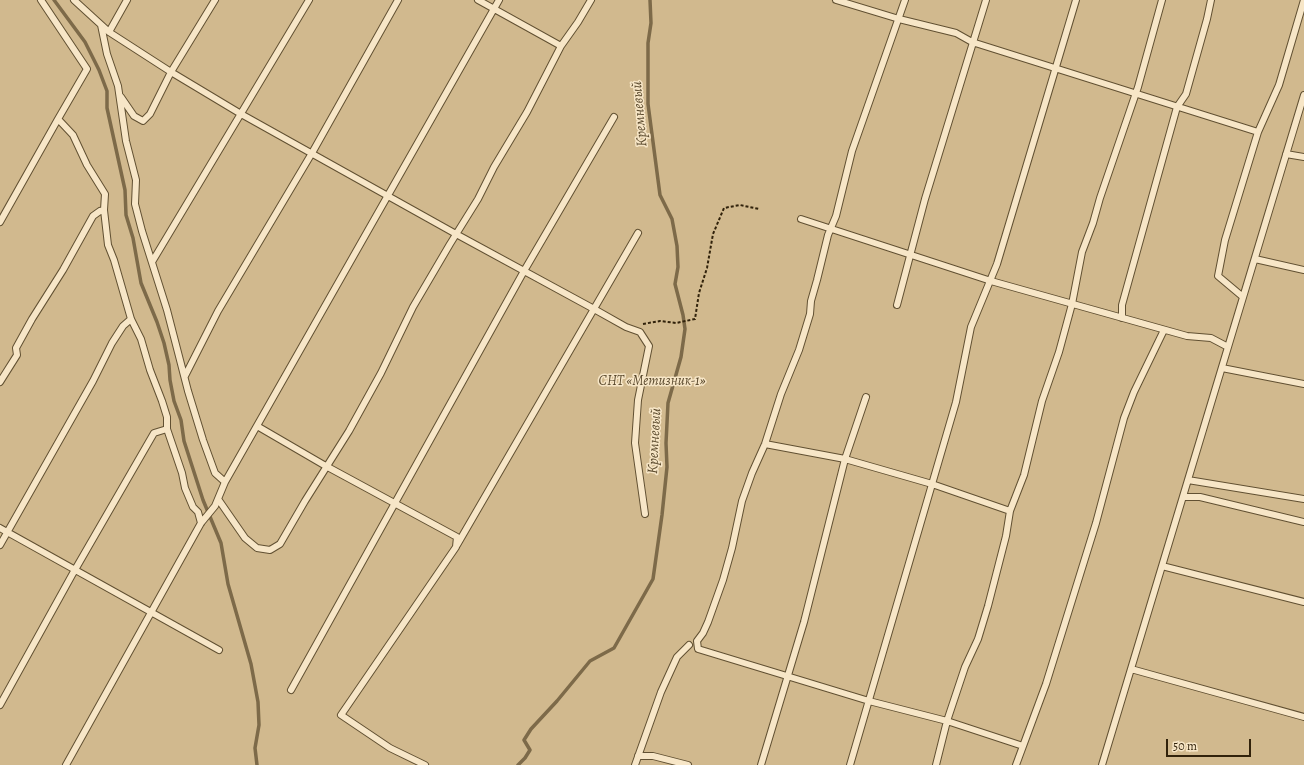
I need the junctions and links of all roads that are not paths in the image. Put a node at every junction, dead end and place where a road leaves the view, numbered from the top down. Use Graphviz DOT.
graph roads {
  1 [pos="41,0"];
  2 [pos="74,0"];
  3 [pos="127,0"];
  4 [pos="214,0"];
  5 [pos="309,0"];
  6 [pos="398,0"];
  7 [pos="478,0"];
  8 [pos="499,0"];
  9 [pos="591,0"];
  10 [pos="836,0"];
  11 [pos="905,0"];
  12 [pos="986,0"];
  13 [pos="1076,0"];
  14 [pos="1162,0"];
  15 [pos="1211,0"];
  16 [pos="1304,0"];
  17 [pos="494,9"];
  18 [pos="899,19"];
  19 [pos="101,25"];
  20 [pos="109,32"];
  21 [pos="972,42"];
  22 [pos="561,46"];
  23 [pos="1055,68"];
  24 [pos="171,72"];
  25 [pos="1136,93"];
  26 [pos="120,95"];
  27 [pos="1304,95"];
  28 [pos="1177,107"];
  29 [pos="242,114"];
  30 [pos="614,117"];
  31 [pos="58,119"];
  32 [pos="1258,132"];
  33 [pos="312,154"];
  34 [pos="1286,154"];
  35 [pos="1304,157"];
  36 [pos="387,197"];
  37 [pos="104,210"];
  38 [pos="801,219"];
  39 [pos="0,222"];
  40 [pos="831,229"];
  41 [pos="638,233"];
  42 [pos="456,234"];
  43 [pos="911,255"];
  44 [pos="1255,259"];
  45 [pos="152,262"];
  46 [pos="1304,270"];
  47 [pos="524,271"];
  48 [pos="991,281"];
  49 [pos="1243,297"];
  50 [pos="1072,304"];
  51 [pos="897,305"];
  52 [pos="594,309"];
  53 [pos="1122,318"];
  54 [pos="131,319"];
  55 [pos="1164,330"];
  56 [pos="1228,347"];
  57 [pos="1222,368"];
  58 [pos="184,376"];
  59 [pos="0,382"];
  60 [pos="1304,384"];
  61 [pos="866,397"];
  62 [pos="257,426"];
  63 [pos="167,429"];
  64 [pos="765,444"];
  65 [pos="845,459"];
  66 [pos="327,466"];
  67 [pos="1188,480"];
  68 [pos="225,482"];
  69 [pos="932,484"];
  70 [pos="1183,496"];
  71 [pos="218,499"];
  72 [pos="1304,500"];
  73 [pos="395,504"];
  74 [pos="1010,511"];
  75 [pos="645,514"];
  76 [pos="1304,522"];
  77 [pos="201,523"];
  78 [pos="0,528"];
  79 [pos="7,532"];
  80 [pos="0,545"];
  81 [pos="456,546"];
  82 [pos="1162,566"];
  83 [pos="76,569"];
  84 [pos="1304,602"];
  85 [pos="151,612"];
  86 [pos="690,645"];
  87 [pos="219,650"];
  88 [pos="1131,669"];
  89 [pos="788,676"];
  90 [pos="291,690"];
  91 [pos="868,701"];
  92 [pos="0,705"];
  93 [pos="1304,717"];
  94 [pos="947,721"];
  95 [pos="1023,746"];
  96 [pos="638,756"];
  97 [pos="66,765"];
  98 [pos="425,765"];
  99 [pos="634,765"];
  100 [pos="688,765"];
  101 [pos="761,765"];
  102 [pos="850,765"];
  103 [pos="936,765"];
  104 [pos="1016,765"];
  105 [pos="1102,765"];
  1 -- 31 [label="lane"];
  2 -- 19 [label="lane"];
  3 -- 20 [label="lane"];
  4 -- 24 [label="lane"];
  5 -- 29 [label="lane"];
  6 -- 33 [label="lane"];
  7 -- 17 [label="lane"];
  8 -- 17 [label="lane"];
  9 -- 22 [label="lane"];
  10 -- 18 [label="lane"];
  11 -- 18 [label="lane"];
  12 -- 21 [label="lane"];
  13 -- 23 [label="lane"];
  14 -- 25 [label="lane"];
  15 -- 28 [label="lane"];
  16 -- 32 [label="lane"];
  17 -- 22 [label="lane"];
  17 -- 36 [label="lane"];
  18 -- 21 [label="lane"];
  18 -- 40 [label="lane"];
  19 -- 20 [label="lane"];
  19 -- 26 [label="lane"];
  20 -- 24 [label="lane"];
  21 -- 23 [label="lane"];
  21 -- 43 [label="lane"];
  22 -- 42 [label="lane"];
  23 -- 25 [label="lane"];
  23 -- 48 [label="lane"];
  24 -- 26 [label="lane"];
  24 -- 29 [label="lane"];
  25 -- 28 [label="lane"];
  25 -- 50 [label="lane"];
  26 -- 45 [label="lane"];
  27 -- 34 [label="lane"];
  28 -- 32 [label="lane"];
  28 -- 53 [label="lane"];
  29 -- 33 [label="lane"];
  29 -- 45 [label="lane"];
  30 -- 47 [label="lane"];
  31 -- 37 [label="lane"];
  31 -- 39 [label="lane"];
  32 -- 49 [label="lane"];
  33 -- 36 [label="lane"];
  33 -- 58 [label="lane"];
  34 -- 35 [label="lane"];
  34 -- 44 [label="lane"];
  36 -- 42 [label="lane"];
  36 -- 62 [label="lane"];
  37 -- 54 [label="lane"];
  37 -- 59 [label="lane"];
  38 -- 40 [label="lane"];
  40 -- 43 [label="lane"];
  40 -- 64 [label="lane"];
  41 -- 52 [label="lane"];
  42 -- 47 [label="lane"];
  42 -- 66 [label="lane"];
  43 -- 48 [label="lane"];
  43 -- 51 [label="lane"];
  44 -- 46 [label="lane"];
  44 -- 49 [label="lane"];
  45 -- 58 [label="lane"];
  47 -- 52 [label="lane"];
  47 -- 73 [label="lane"];
  48 -- 50 [label="lane"];
  48 -- 69 [label="lane"];
  49 -- 56 [label="lane"];
  50 -- 53 [label="lane"];
  50 -- 74 [label="lane"];
  52 -- 75 [label="lane"];
  52 -- 81 [label="lane"];
  53 -- 55 [label="lane"];
  54 -- 63 [label="lane"];
  54 -- 79 [label="lane"];
  55 -- 56 [label="lane"];
  55 -- 95 [label="lane"];
  56 -- 57 [label="lane"];
  57 -- 60 [label="lane"];
  57 -- 67 [label="lane"];
  58 -- 68 [label="lane"];
  61 -- 65 [label="lane"];
  62 -- 66 [label="lane"];
  62 -- 68 [label="lane"];
  63 -- 77 [label="lane"];
  63 -- 83 [label="lane"];
  64 -- 65 [label="lane"];
  64 -- 89 [label="lane"];
  65 -- 69 [label="lane"];
  65 -- 89 [label="lane"];
  66 -- 71 [label="lane"];
  66 -- 73 [label="lane"];
  67 -- 70 [label="lane"];
  67 -- 72 [label="lane"];
  68 -- 71 [label="lane"];
  69 -- 74 [label="lane"];
  69 -- 91 [label="lane"];
  70 -- 76 [label="lane"];
  70 -- 82 [label="lane"];
  71 -- 77 [label="lane"];
  73 -- 81 [label="lane"];
  73 -- 90 [label="lane"];
  74 -- 94 [label="lane"];
  77 -- 85 [label="lane"];
  78 -- 79 [label="lane"];
  79 -- 80 [label="lane"];
  79 -- 83 [label="lane"];
  81 -- 98 [label="lane"];
  82 -- 84 [label="lane"];
  82 -- 88 [label="lane"];
  83 -- 85 [label="lane"];
  83 -- 92 [label="lane"];
  85 -- 87 [label="lane"];
  85 -- 97 [label="lane"];
  86 -- 96 [label="lane"];
  88 -- 93 [label="lane"];
  88 -- 105 [label="lane"];
  89 -- 91 [label="lane"];
  89 -- 101 [label="lane"];
  91 -- 94 [label="lane"];
  91 -- 102 [label="lane"];
  94 -- 95 [label="lane"];
  94 -- 103 [label="lane"];
  95 -- 104 [label="lane"];
  96 -- 99 [label="lane"];
  96 -- 100 [label="lane"];
}
